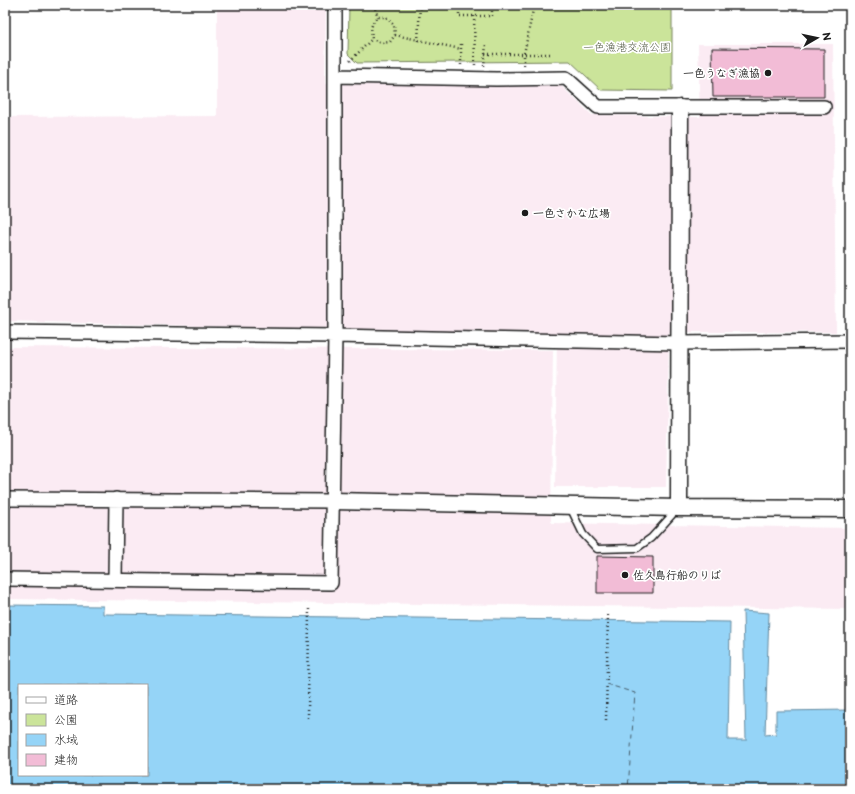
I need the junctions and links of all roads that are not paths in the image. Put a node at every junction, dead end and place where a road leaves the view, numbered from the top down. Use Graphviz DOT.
graph roads {
  1 [pos="335,5"];
  2 [pos="335,76"];
  3 [pos="824,107"];
  4 [pos="680,108"];
  5 [pos="5,332"];
  6 [pos="335,336"];
  7 [pos="850,341"];
  8 [pos="679,343"];
  9 [pos="5,499"];
  10 [pos="116,499"];
  11 [pos="333,501"];
  12 [pos="569,506"];
  13 [pos="850,509"];
  14 [pos="675,511"];
  15 [pos="5,579"];
  16 [pos="115,580"];
  1 -- 2 [label="street"];
  2 -- 4 [label="street"];
  2 -- 6 [label="street"];
  3 -- 4 [label="street"];
  4 -- 8 [label="street"];
  5 -- 6 [label="street"];
  6 -- 8 [label="street"];
  6 -- 11 [label="street"];
  7 -- 8 [label="street"];
  8 -- 14 [label="street"];
  9 -- 10 [label="street"];
  10 -- 11 [label="street"];
  10 -- 16 [label="street"];
  11 -- 12 [label="street"];
  11 -- 16 [label="street"];
  12 -- 14 [label="street"];
  12 -- 14 [label="lane"];
  13 -- 14 [label="street"];
  15 -- 16 [label="street"];
}
